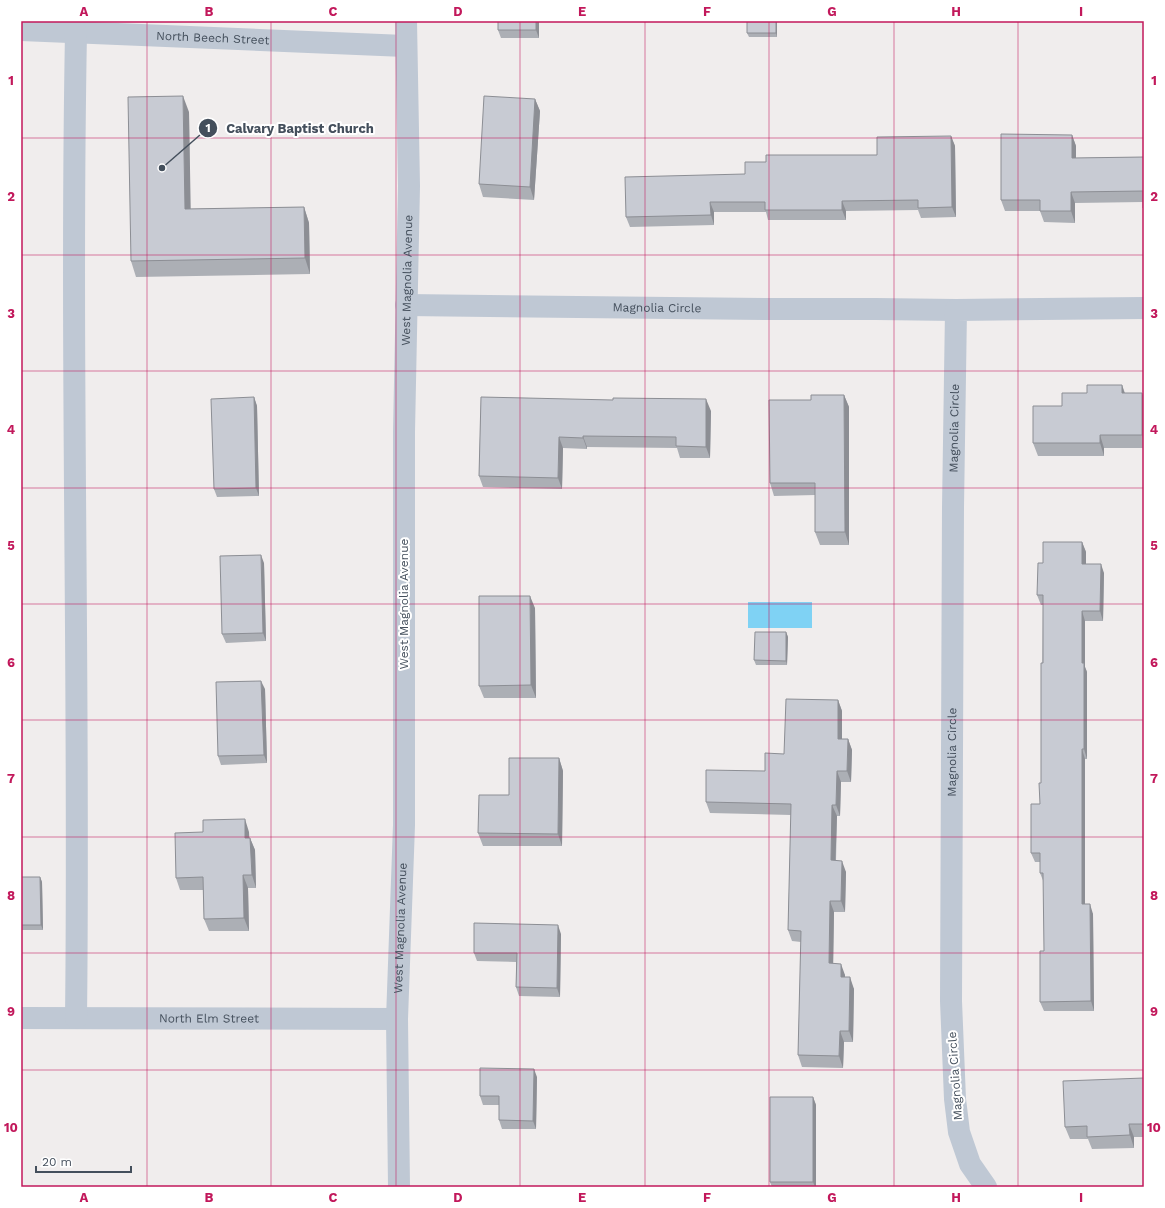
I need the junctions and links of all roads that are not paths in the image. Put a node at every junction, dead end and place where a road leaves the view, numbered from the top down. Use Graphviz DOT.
graph roads {
  1 [pos="406,21"];
  2 [pos="141,28"];
  3 [pos="21,30"];
  4 [pos="76,32"];
  5 [pos="405,46"];
  6 [pos="406,305"];
  7 [pos="1144,308"];
  8 [pos="956,310"];
  9 [pos="21,1018"];
  10 [pos="76,1018"];
  11 [pos="397,1019"];
  12 [pos="399,1187"];
  13 [pos="986,1187"];
  1 -- 5 [label="street, West Magnolia Avenue"];
  2 -- 4 [label="street, North Beech Street"];
  2 -- 5 [label="street, North Beech Street"];
  3 -- 4 [label="street, North Beech Street"];
  4 -- 10 [label="street"];
  5 -- 6 [label="street, West Magnolia Avenue"];
  6 -- 8 [label="street, Magnolia Circle"];
  6 -- 11 [label="street, West Magnolia Avenue"];
  7 -- 8 [label="street, Magnolia Circle"];
  8 -- 13 [label="street, Magnolia Circle"];
  9 -- 10 [label="street, North Elm Street"];
  10 -- 11 [label="street, North Elm Street"];
  11 -- 12 [label="street, West Magnolia Avenue"];
}
